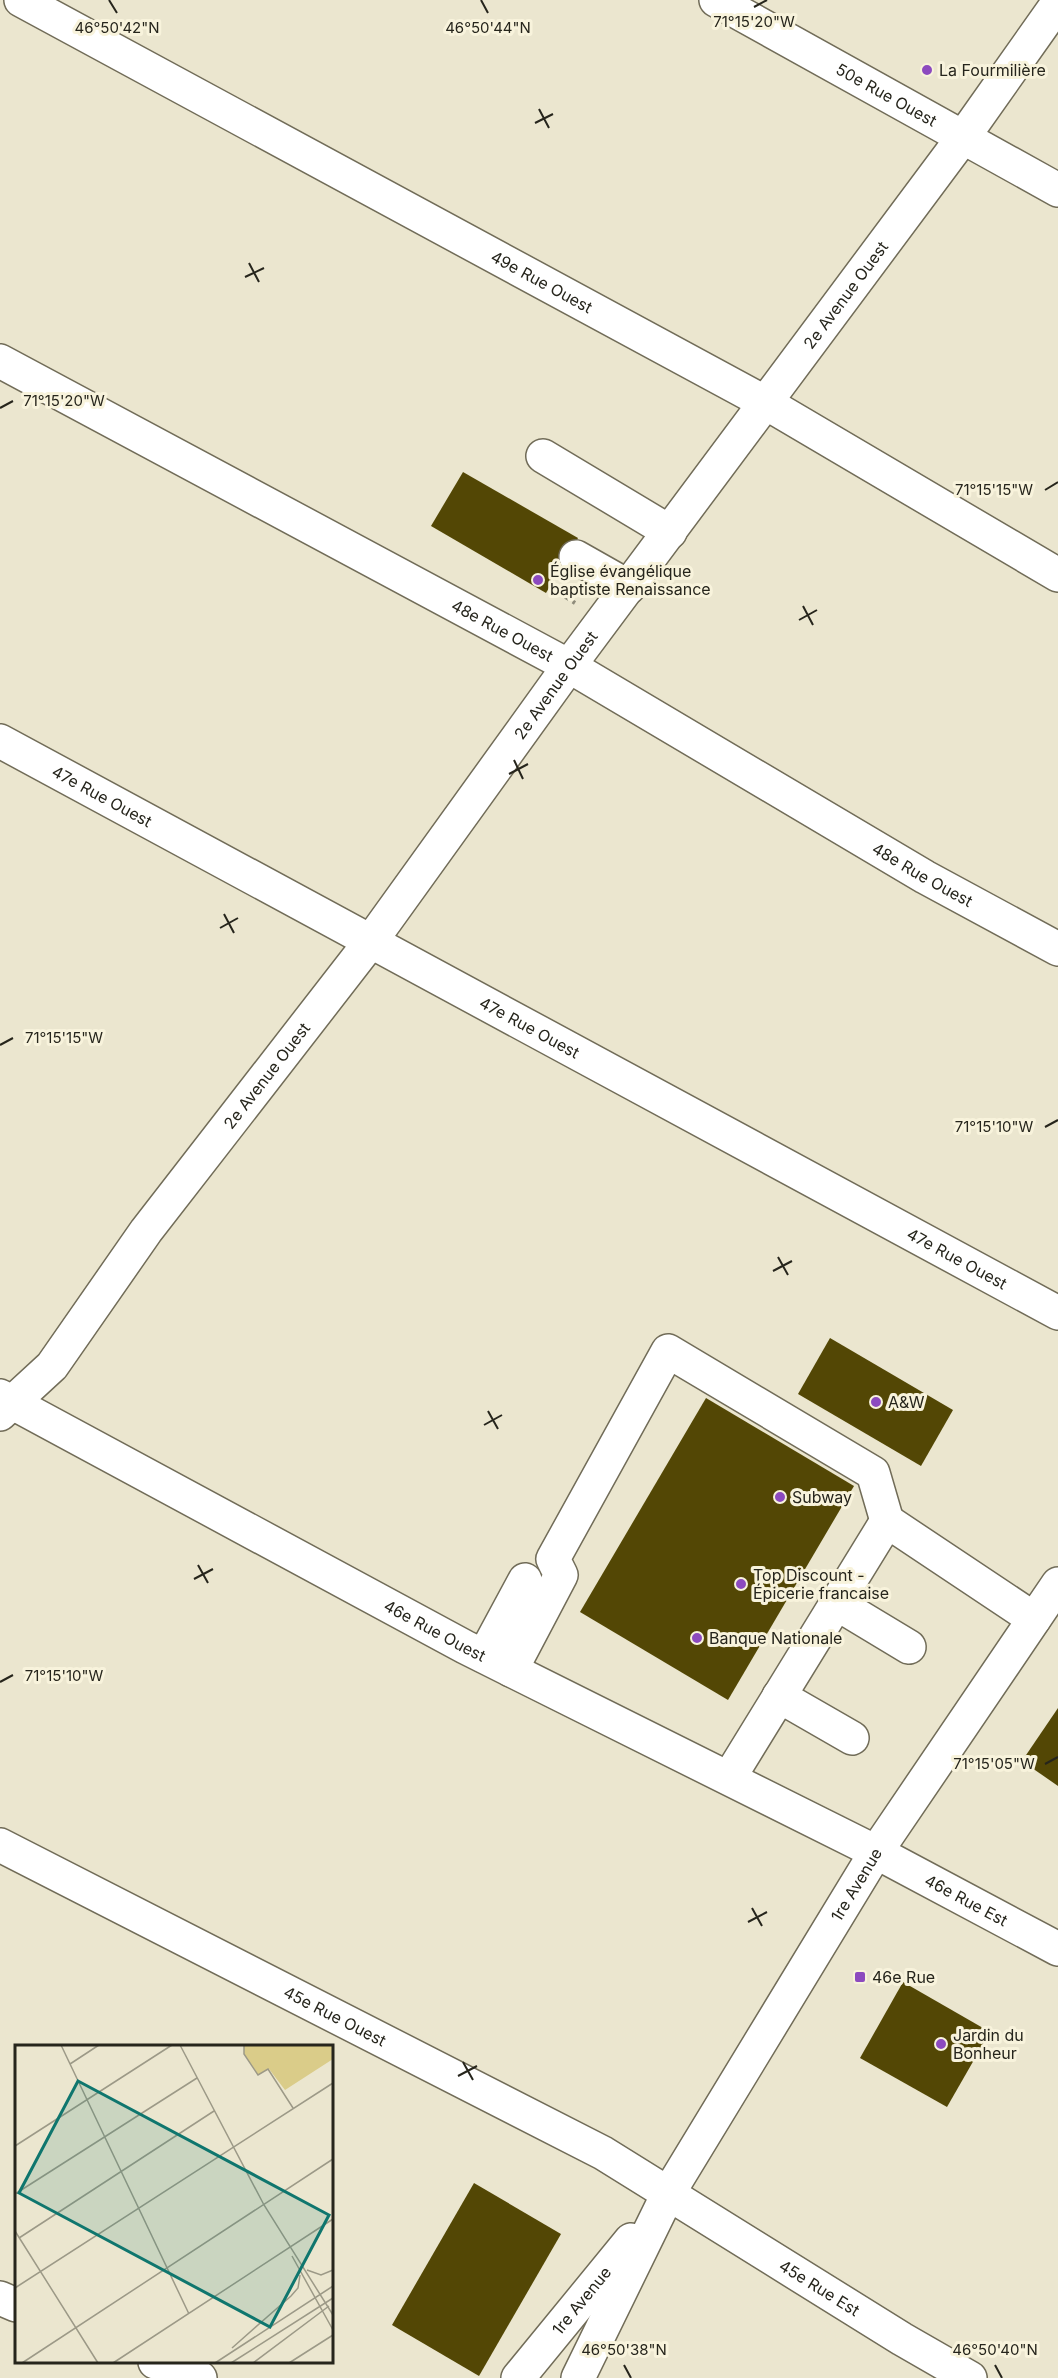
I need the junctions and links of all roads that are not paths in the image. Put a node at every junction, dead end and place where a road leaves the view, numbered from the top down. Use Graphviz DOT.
graph roads {
  1 [pos="21,0"];
  2 [pos="716,0"];
  3 [pos="1058,3"];
  4 [pos="964,136"];
  5 [pos="1058,190"];
  6 [pos="0,361"];
  7 [pos="766,402"];
  8 [pos="543,456"];
  9 [pos="670,532"];
  10 [pos="576,557"];
  11 [pos="1058,575"];
  12 [pos="629,587"];
  13 [pos="569,666"];
  14 [pos="0,741"];
  15 [pos="371,941"];
  16 [pos="1058,949"];
  17 [pos="1058,1312"];
  18 [pos="4,1404"];
  19 [pos="886,1521"];
  20 [pos="525,1580"];
  21 [pos="1058,1584"];
  22 [pos="836,1603"];
  23 [pos="1034,1619"];
  24 [pos="909,1647"];
  25 [pos="497,1663"];
  26 [pos="779,1696"];
  27 [pos="852,1738"];
  28 [pos="729,1778"];
  29 [pos="0,1845"];
  30 [pos="876,1852"];
  31 [pos="1058,1949"];
  32 [pos="668,2194"];
  33 [pos="0,2298"];
  34 [pos="15,2305"];
  35 [pos="160,2363"];
  36 [pos="200,2378"];
  37 [pos="518,2378"];
  38 [pos="578,2378"];
  39 [pos="970,2378"];
  1 -- 7 [label="main road, 49e Rue Ouest"];
  2 -- 4 [label="main road, 50e Rue Ouest"];
  3 -- 4 [label="main road, 2e Avenue Ouest"];
  4 -- 5 [label="main road, 50e Rue Ouest"];
  4 -- 7 [label="main road, 2e Avenue Ouest"];
  6 -- 13 [label="main road, 48e Rue Ouest"];
  7 -- 9 [label="main road, 2e Avenue Ouest"];
  7 -- 11 [label="main road, 49e Rue Ouest"];
  8 -- 9 [label="main road"];
  9 -- 12 [label="main road, 2e Avenue Ouest"];
  10 -- 12 [label="main road"];
  12 -- 13 [label="main road, 2e Avenue Ouest"];
  13 -- 15 [label="main road, 2e Avenue Ouest"];
  13 -- 16 [label="main road, 48e Rue Ouest"];
  14 -- 15 [label="main road, 47e Rue Ouest"];
  15 -- 17 [label="main road, 47e Rue Ouest"];
  15 -- 18 [label="main road, 2e Avenue Ouest"];
  18 -- 25 [label="main road, 46e Rue Ouest"];
  19 -- 22 [label="main road"];
  19 -- 23 [label="main road"];
  19 -- 25 [label="main road"];
  20 -- 25 [label="main road"];
  21 -- 23 [label="main road, 1re Avenue"];
  22 -- 24 [label="main road"];
  22 -- 26 [label="main road"];
  23 -- 30 [label="main road, 1re Avenue"];
  25 -- 28 [label="main road, 46e Rue Ouest"];
  26 -- 27 [label="main road"];
  26 -- 28 [label="main road"];
  28 -- 30 [label="main road, 46e Rue Ouest"];
  29 -- 32 [label="main road, 45e Rue Ouest"];
  30 -- 31 [label="main road, 46e Rue Est"];
  30 -- 32 [label="main road, 1re Avenue"];
  32 -- 37 [label="main road, 1re Avenue"];
  32 -- 38 [label="main road, 1re Avenue"];
  32 -- 39 [label="main road, 45e Rue Est"];
  33 -- 34 [label="main road"];
  35 -- 36 [label="main road"];
}
